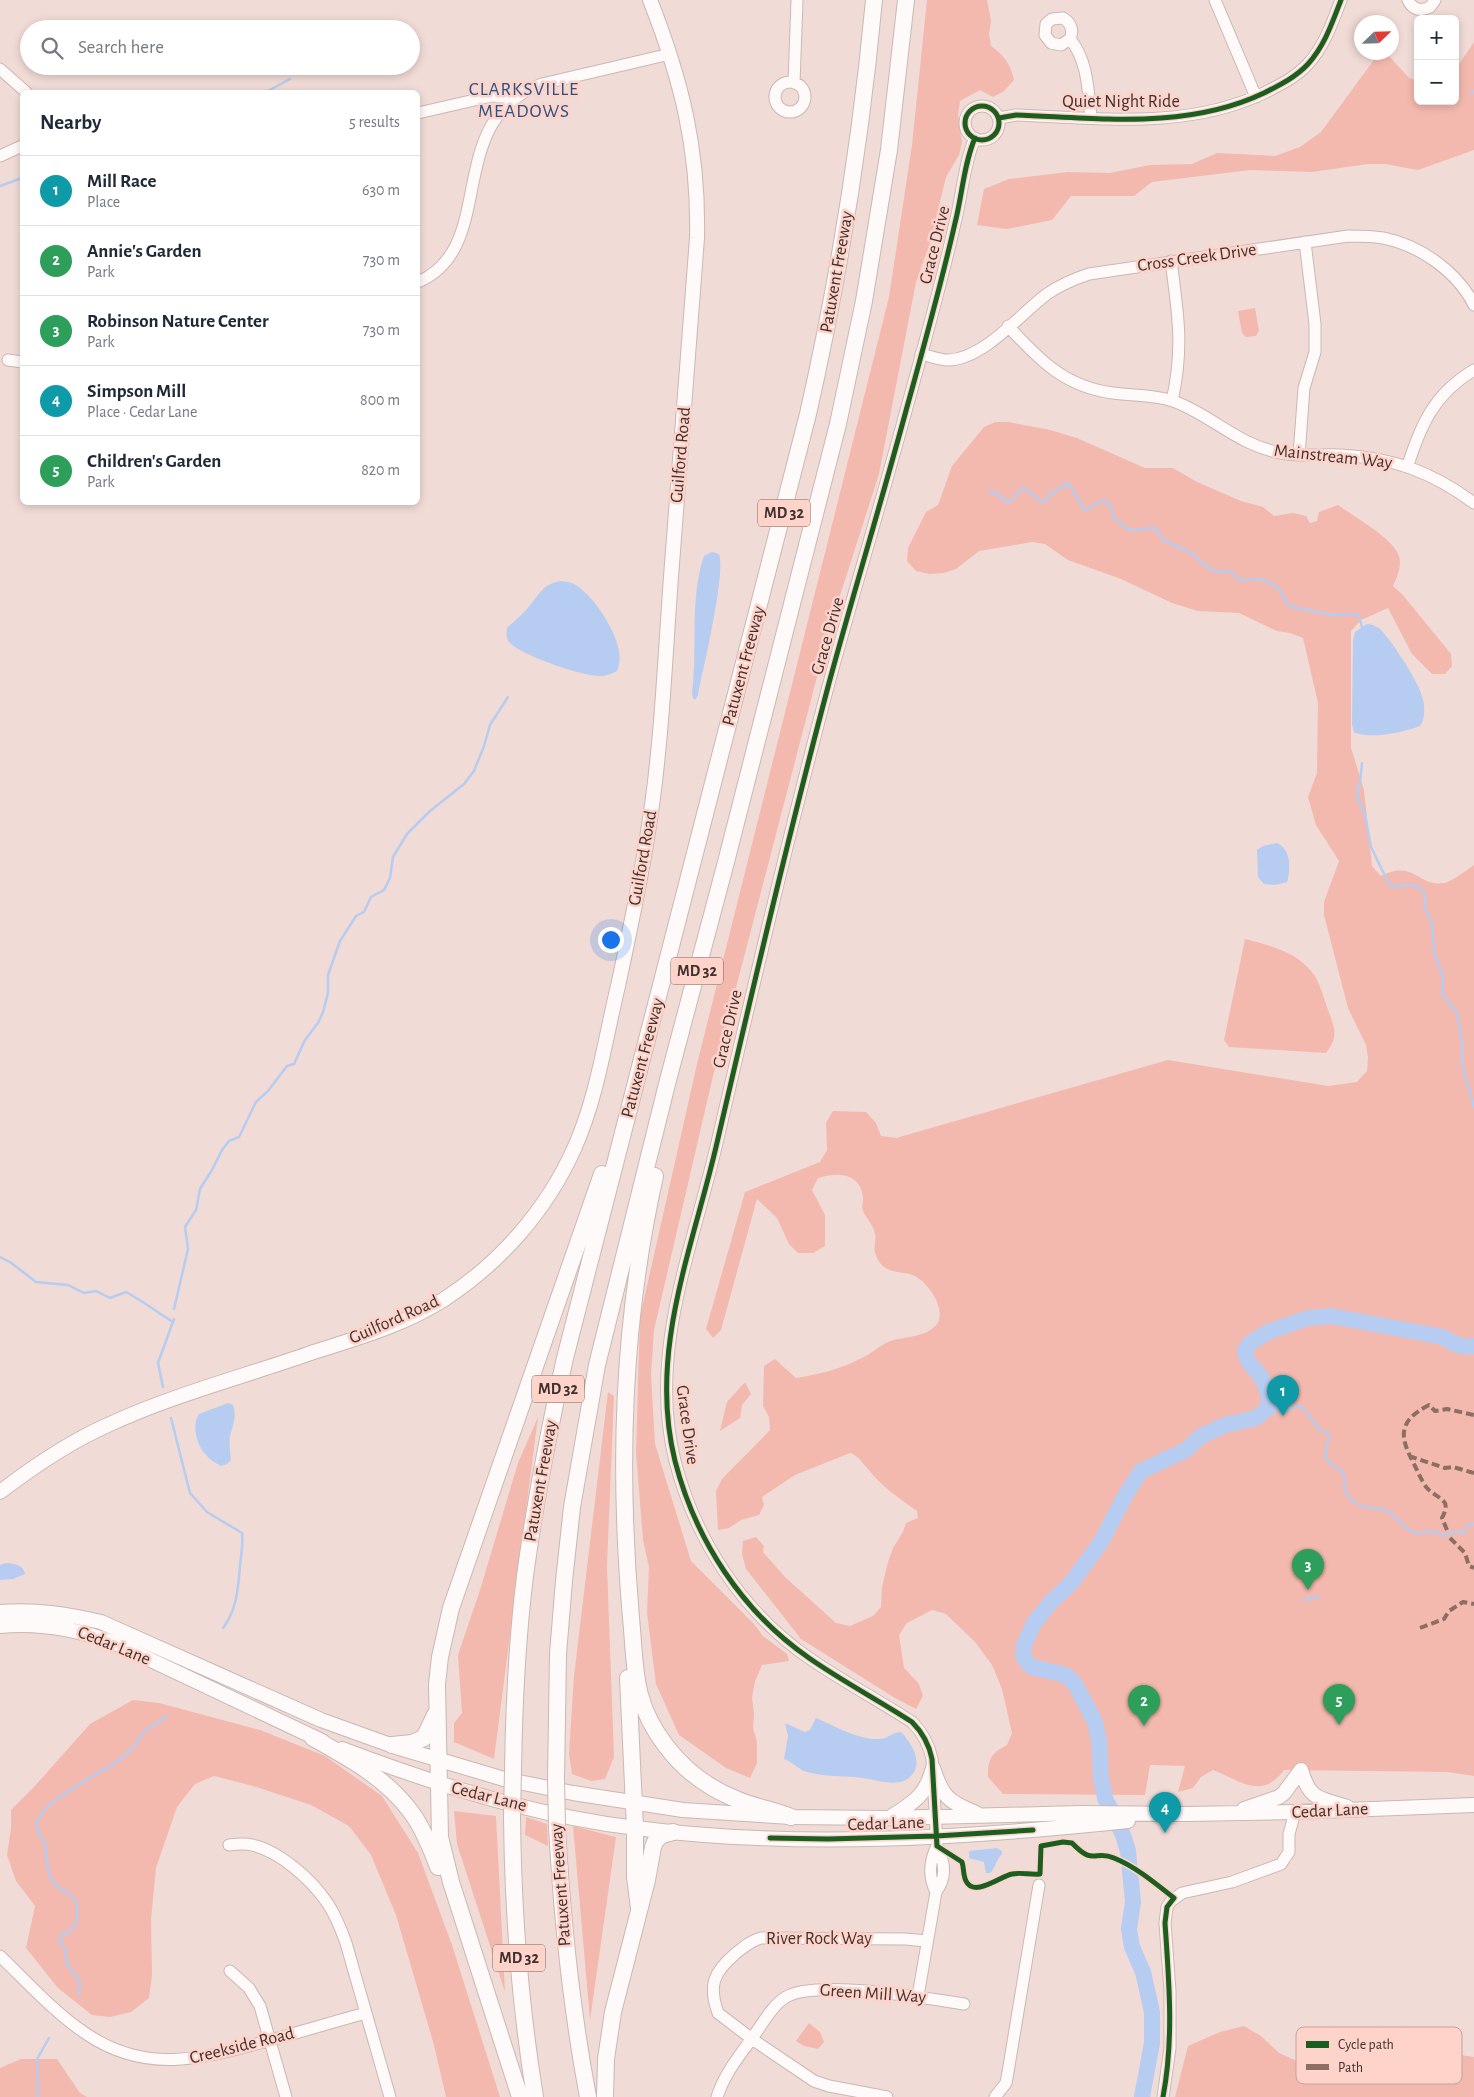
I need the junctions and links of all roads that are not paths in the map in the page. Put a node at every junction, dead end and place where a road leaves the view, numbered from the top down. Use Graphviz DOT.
graph roads {
  1 [pos="650,0"];
  2 [pos="798,0"];
  3 [pos="874,0"];
  4 [pos="906,0"];
  5 [pos="1215,0"];
  6 [pos="1341,0"];
  7 [pos="1408,0"];
  8 [pos="1435,0"];
  9 [pos="1070,39"];
  10 [pos="670,54"];
  11 [pos="0,69"];
  12 [pos="794,83"];
  13 [pos="24,90"];
  14 [pos="1256,97"];
  15 [pos="514,98"];
  16 [pos="420,113"];
  17 [pos="998,118"];
  18 [pos="1091,118"];
  19 [pos="974,138"];
  20 [pos="20,147"];
  21 [pos="0,156"];
  22 [pos="1305,242"];
  23 [pos="1171,261"];
  24 [pos="420,281"];
  25 [pos="1474,305"];
  26 [pos="1008,326"];
  27 [pos="922,354"];
  28 [pos="8,360"];
  29 [pos="20,362"];
  30 [pos="1474,370"];
  31 [pos="1172,400"];
  32 [pos="1299,455"];
  33 [pos="1408,465"];
  34 [pos="1474,503"];
  35 [pos="726,862"];
  36 [pos="653,1018"];
  37 [pos="0,1492"];
  38 [pos="627,1588"];
  39 [pos="0,1612"];
  40 [pos="0,1626"];
  41 [pos="438,1708"];
  42 [pos="313,1738"];
  43 [pos="392,1745"];
  44 [pos="439,1760"];
  45 [pos="933,1768"];
  46 [pos="438,1784"];
  47 [pos="634,1803"];
  48 [pos="1474,1805"];
  49 [pos="1354,1809"];
  50 [pos="1295,1812"];
  51 [pos="1187,1814"];
  52 [pos="1231,1814"];
  53 [pos="984,1815"];
  54 [pos="791,1817"];
  55 [pos="889,1818"];
  56 [pos="635,1828"];
  57 [pos="672,1832"];
  58 [pos="936,1832"];
  59 [pos="229,1845"];
  60 [pos="1039,1885"];
  61 [pos="639,1908"];
  62 [pos="927,1941"];
  63 [pos="474,1952"];
  64 [pos="0,1956"];
  65 [pos="230,1970"];
  66 [pos="918,1996"];
  67 [pos="964,2004"];
  68 [pos="366,2012"];
  69 [pos="752,2039"];
  70 [pos="270,2040"];
  71 [pos="880,2096"];
  72 [pos="286,2097"];
  73 [pos="390,2097"];
  74 [pos="520,2097"];
  75 [pos="535,2097"];
  76 [pos="588,2097"];
  77 [pos="606,2097"];
  78 [pos="717,2097"];
  79 [pos="995,2097"];
  80 [pos="1163,2097"];
  1 -- 10 [label="main road, Guilford Road"];
  2 -- 12 [label="street"];
  3 -- 36 [label="highway, Patuxent Freeway / MD 32"];
  4 -- 35 [label="highway, Patuxent Freeway / MD 32"];
  5 -- 14 [label="street"];
  6 -- 14 [label="street, Quiet Night Ride"];
  7 -- 8 [label="street"];
  9 -- 18 [label="street"];
  10 -- 15 [label="street"];
  10 -- 37 [label="main road, Guilford Road"];
  11 -- 13 [label="street"];
  14 -- 18 [label="street, Quiet Night Ride"];
  15 -- 16 [label="street"];
  15 -- 24 [label="street"];
  17 -- 18 [label="street, Quiet Night Ride"];
  17 -- 19 [label="street"];
  17 -- 19 [label="street"];
  19 -- 27 [label="street, Grace Drive"];
  20 -- 21 [label="street"];
  22 -- 23 [label="street, Cross Creek Drive"];
  22 -- 25 [label="street, Cross Creek Drive"];
  22 -- 32 [label="street"];
  23 -- 26 [label="street, Cross Creek Drive"];
  23 -- 31 [label="street"];
  26 -- 27 [label="street, Cross Creek Drive"];
  26 -- 31 [label="street, Mainstream Way"];
  27 -- 45 [label="street, Grace Drive"];
  28 -- 29 [label="street"];
  30 -- 33 [label="street"];
  31 -- 32 [label="street, Mainstream Way"];
  32 -- 33 [label="street, Mainstream Way"];
  33 -- 34 [label="street, Mainstream Way"];
  35 -- 38 [label="highway"];
  35 -- 76 [label="highway, Patuxent Freeway / MD 32, bridge"];
  36 -- 41 [label="highway"];
  36 -- 75 [label="highway, Patuxent Freeway / MD 32, bridge"];
  38 -- 47 [label="highway"];
  38 -- 54 [label="highway"];
  39 -- 43 [label="main road, Cedar Lane"];
  40 -- 42 [label="main road, Cedar Lane"];
  41 -- 43 [label="highway"];
  41 -- 44 [label="highway"];
  42 -- 46 [label="main road, Cedar Lane"];
  42 -- 63 [label="highway"];
  43 -- 44 [label="main road, Cedar Lane"];
  44 -- 46 [label="highway"];
  44 -- 47 [label="main road, Cedar Lane"];
  45 -- 53 [label="main road"];
  45 -- 55 [label="main road"];
  45 -- 58 [label="street, Grace Drive"];
  46 -- 56 [label="main road, Cedar Lane"];
  46 -- 63 [label="highway"];
  47 -- 54 [label="main road, Cedar Lane"];
  47 -- 56 [label="highway"];
  48 -- 49 [label="main road, Cedar Lane"];
  49 -- 50 [label="main road, Cedar Lane"];
  49 -- 52 [label="main road"];
  50 -- 52 [label="main road, Cedar Lane"];
  50 -- 80 [label="street"];
  51 -- 52 [label="main road, Cedar Lane"];
  51 -- 53 [label="main road, Cedar Lane"];
  51 -- 58 [label="main road, Cedar Lane"];
  53 -- 58 [label="main road, Cedar Lane"];
  54 -- 55 [label="main road, Cedar Lane"];
  55 -- 58 [label="main road, Cedar Lane"];
  56 -- 57 [label="main road, Cedar Lane"];
  56 -- 58 [label="main road"];
  56 -- 61 [label="highway"];
  57 -- 58 [label="main road, Cedar Lane"];
  57 -- 61 [label="highway"];
  58 -- 62 [label="street, Grace Drive"];
  59 -- 68 [label="street"];
  60 -- 79 [label="street"];
  61 -- 77 [label="highway"];
  62 -- 66 [label="street"];
  62 -- 69 [label="street, River Rock Way"];
  63 -- 74 [label="highway"];
  64 -- 70 [label="street, Creekside Road"];
  65 -- 70 [label="street"];
  66 -- 67 [label="street, Green Mill Way"];
  66 -- 69 [label="street, Green Mill Way"];
  68 -- 70 [label="street, Creekside Road"];
  68 -- 73 [label="street"];
  69 -- 71 [label="street, River Rock Way"];
  69 -- 78 [label="street, Green Mill Way"];
  70 -- 72 [label="street"];
}
